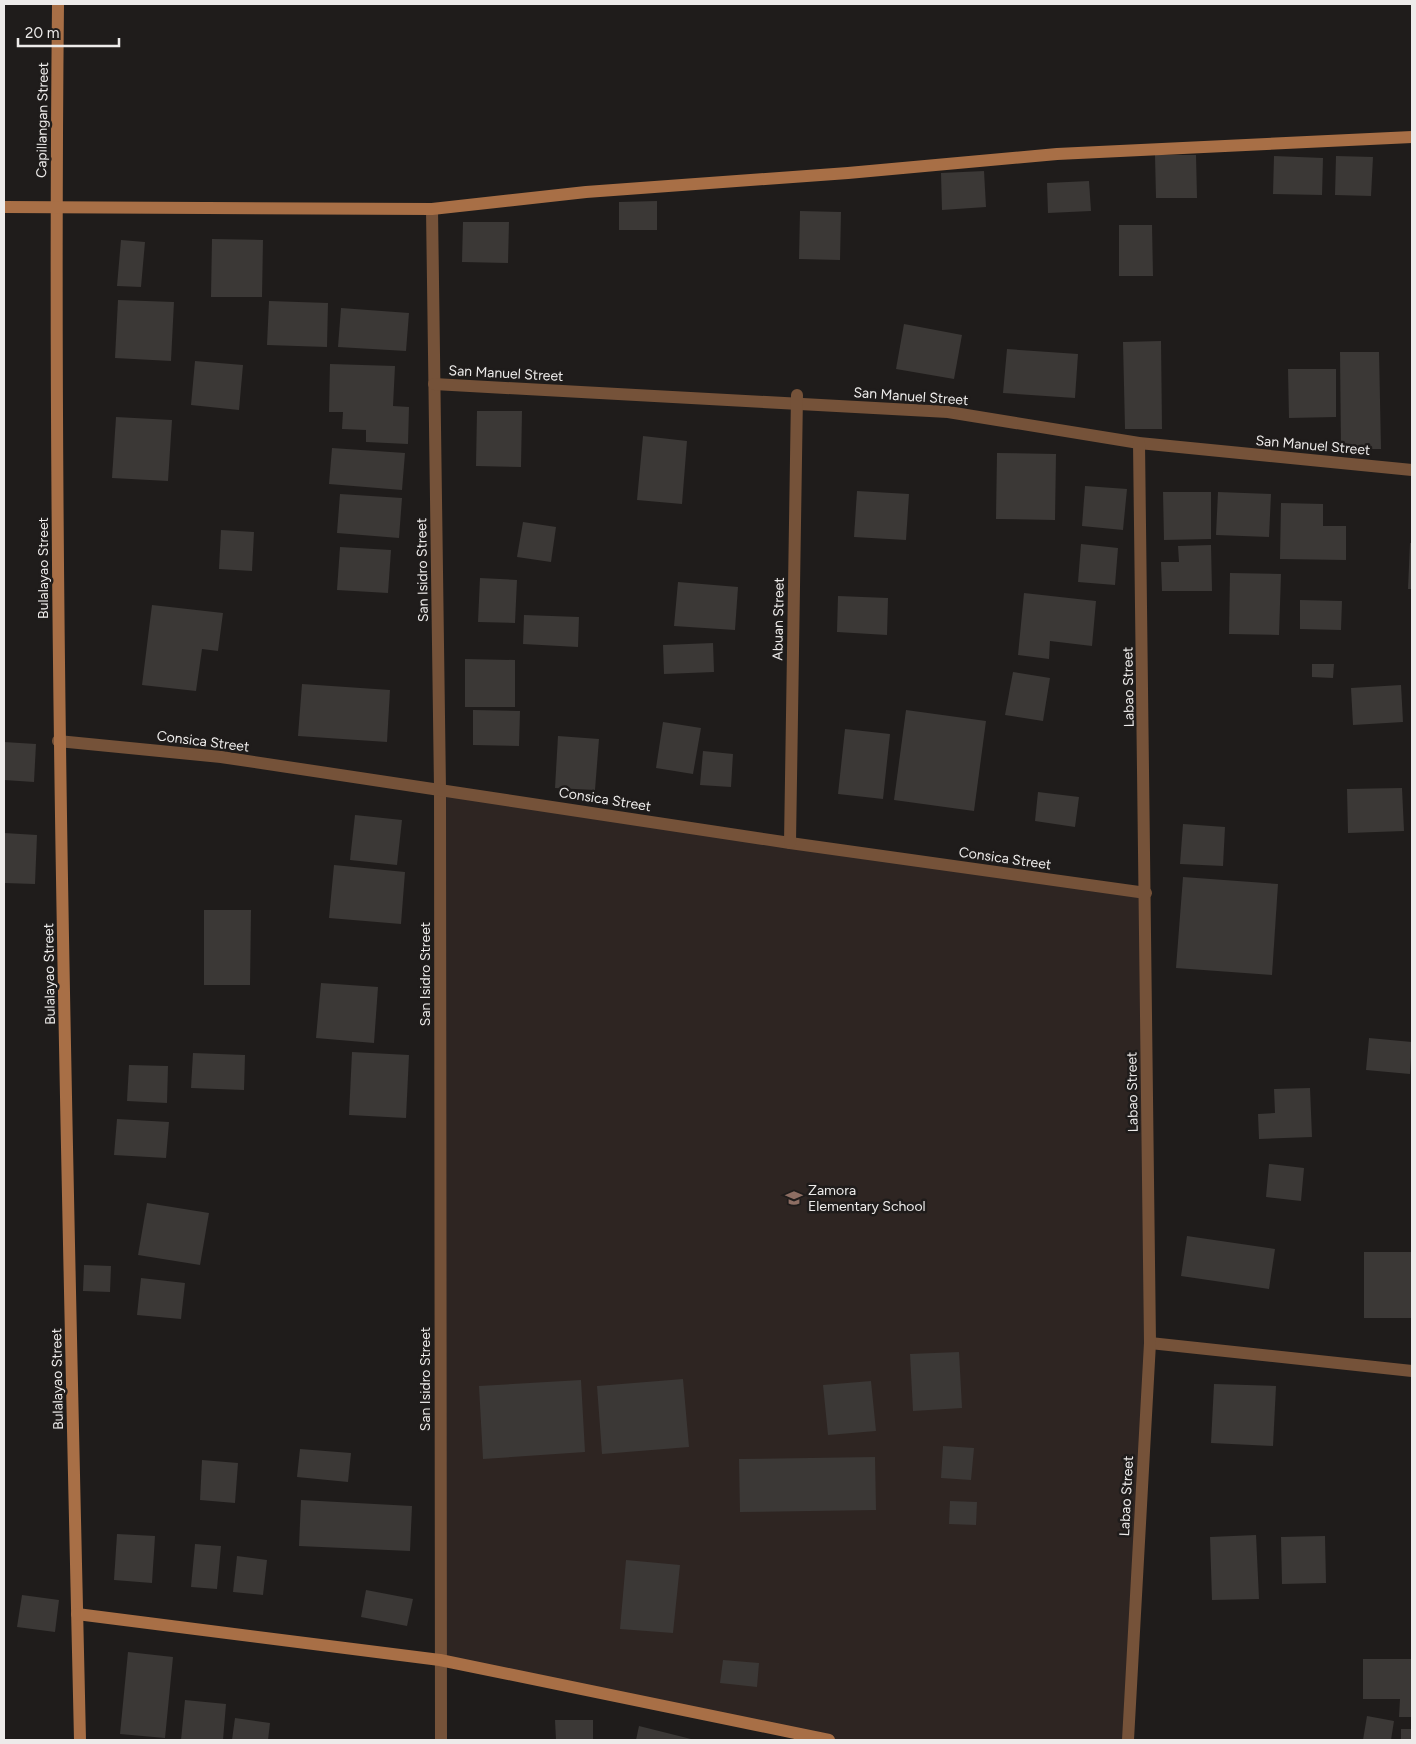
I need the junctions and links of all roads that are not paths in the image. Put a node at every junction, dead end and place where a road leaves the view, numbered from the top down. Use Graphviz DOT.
graph roads {
  1 [pos="58,4"];
  2 [pos="1412,137"];
  3 [pos="56,206"];
  4 [pos="4,207"];
  5 [pos="432,209"];
  6 [pos="434,384"];
  7 [pos="797,399"];
  8 [pos="1139,444"];
  9 [pos="1412,470"];
  10 [pos="58,741"];
  11 [pos="440,789"];
  12 [pos="790,843"];
  13 [pos="1146,893"];
  14 [pos="1150,1343"];
  15 [pos="1412,1371"];
  16 [pos="77,1614"];
  17 [pos="440,1660"];
  18 [pos="80,1740"];
  19 [pos="441,1740"];
  20 [pos="829,1740"];
  21 [pos="1128,1740"];
  1 -- 3 [label="street, Capillangan Street"];
  2 -- 5 [label="street"];
  3 -- 4 [label="street"];
  3 -- 5 [label="street"];
  3 -- 10 [label="street, Bulalayao Street"];
  5 -- 6 [label="street, San Isidro Street"];
  6 -- 7 [label="street, San Manuel Street"];
  6 -- 11 [label="street, San Isidro Street"];
  7 -- 8 [label="street, San Manuel Street"];
  7 -- 12 [label="street, Abuan Street"];
  8 -- 9 [label="street, San Manuel Street"];
  8 -- 13 [label="street, Labao Street"];
  10 -- 11 [label="street, Consica Street"];
  10 -- 16 [label="street, Bulalayao Street"];
  11 -- 12 [label="street, Consica Street"];
  11 -- 17 [label="street, San Isidro Street"];
  12 -- 13 [label="street, Consica Street"];
  13 -- 14 [label="street, Labao Street"];
  14 -- 15 [label="street"];
  14 -- 21 [label="street, Labao Street"];
  16 -- 17 [label="street"];
  16 -- 18 [label="street, Bulalayao Street"];
  17 -- 19 [label="street, San Isidro Street"];
  17 -- 20 [label="street"];
}
